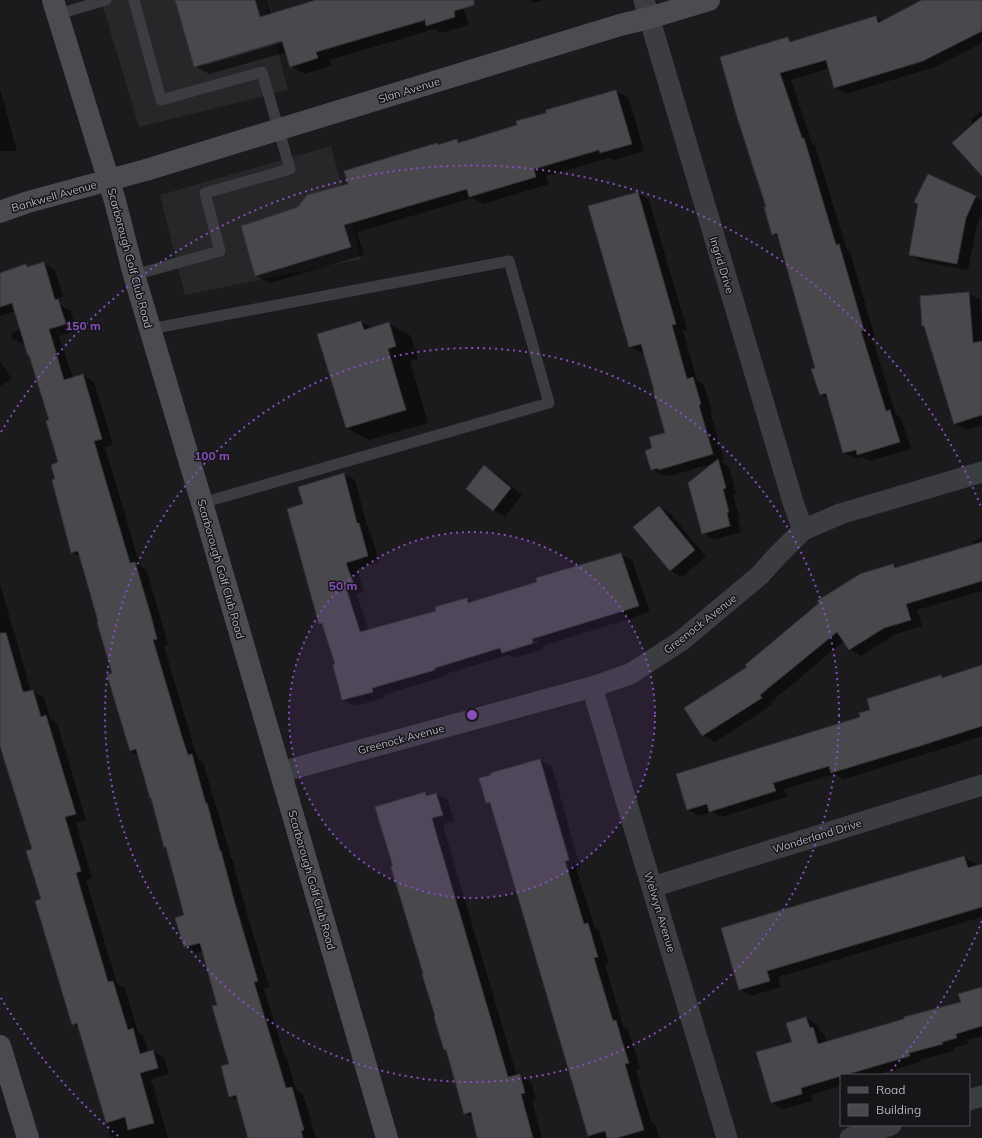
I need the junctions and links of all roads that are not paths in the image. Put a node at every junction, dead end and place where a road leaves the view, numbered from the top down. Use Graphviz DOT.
graph roads {
  1 [pos="106,0"];
  2 [pos="134,0"];
  3 [pos="709,0"];
  4 [pos="56,7"];
  5 [pos="646,9"];
  6 [pos="279,129"];
  7 [pos="109,181"];
  8 [pos="0,212"];
  9 [pos="134,275"];
  10 [pos="150,329"];
  11 [pos="982,472"];
  12 [pos="202,502"];
  13 [pos="803,530"];
  14 [pos="592,687"];
  15 [pos="281,772"];
  16 [pos="982,785"];
  17 [pos="652,887"];
  18 [pos="0,1046"];
  19 [pos="982,1096"];
  20 [pos="970,1100"];
  21 [pos="888,1126"];
  22 [pos="28,1138"];
  23 [pos="387,1138"];
  24 [pos="727,1138"];
  25 [pos="850,1138"];
  1 -- 4 [label="lane"];
  2 -- 6 [label="lane"];
  3 -- 5 [label="street, Slan Avenue"];
  4 -- 7 [label="street, Scarborough Golf Club Road"];
  5 -- 6 [label="street, Slan Avenue"];
  5 -- 13 [label="street, Ingrid Drive"];
  6 -- 7 [label="street, Slan Avenue"];
  6 -- 9 [label="lane"];
  7 -- 8 [label="street, Bankwell Avenue"];
  7 -- 9 [label="street, Scarborough Golf Club Road"];
  9 -- 10 [label="street, Scarborough Golf Club Road"];
  10 -- 12 [label="street, Scarborough Golf Club Road"];
  10 -- 12 [label="lane"];
  11 -- 13 [label="street, Greenock Avenue"];
  12 -- 15 [label="street, Scarborough Golf Club Road"];
  13 -- 14 [label="street, Greenock Avenue"];
  14 -- 15 [label="street, Greenock Avenue"];
  14 -- 17 [label="street, Welwyn Avenue"];
  15 -- 23 [label="street, Scarborough Golf Club Road"];
  16 -- 17 [label="street, Wonderland Drive"];
  17 -- 24 [label="street, Welwyn Avenue"];
  18 -- 22 [label="street"];
  19 -- 20 [label="street"];
  21 -- 25 [label="street"];
}
